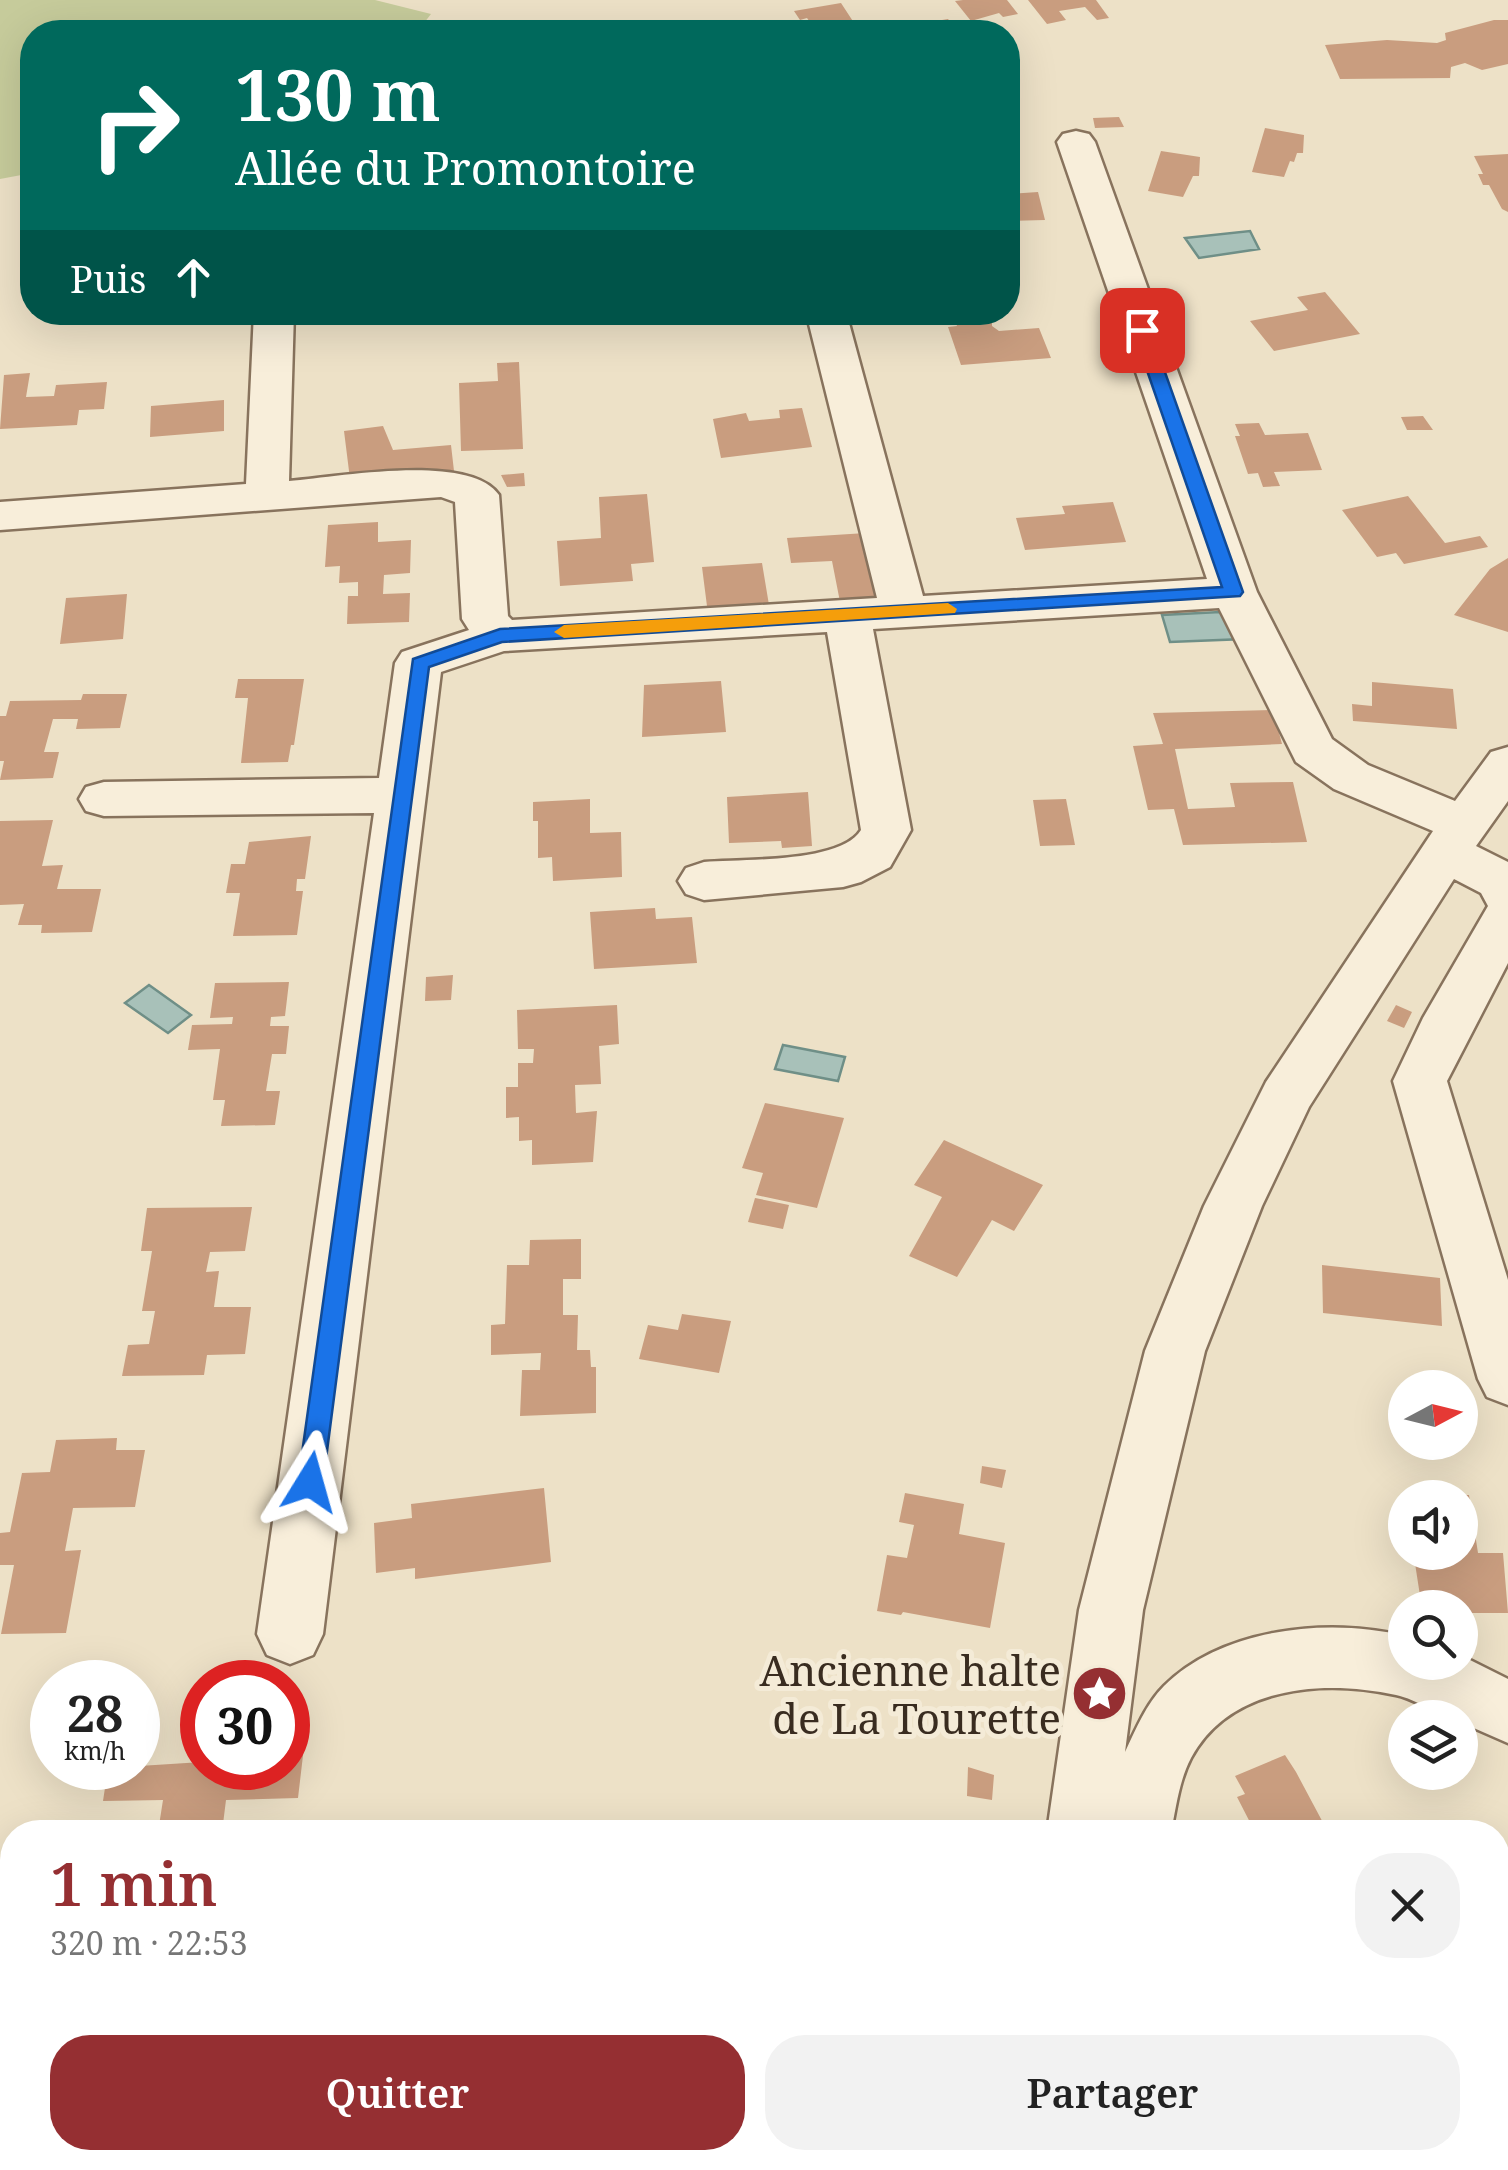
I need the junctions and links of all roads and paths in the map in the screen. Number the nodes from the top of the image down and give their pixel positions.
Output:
1 (1076, 142) dead end
2 (274, 325) edge
3 (829, 325) edge
4 (267, 496) junction
5 (0, 516) edge
6 (1234, 592) junction
7 (904, 612) junction
8 (847, 615) junction
9 (500, 636) junction
10 (1508, 764) edge
11 (402, 795) junction
12 (104, 799) dead end
13 (1455, 838) junction
14 (704, 881) dead end
15 (1508, 896) edge
16 (1508, 916) edge
17 (1508, 1379) edge
18 (290, 1634) dead end
19 (1508, 1712) edge
20 (1083, 1820) edge
21 (1140, 1820) edge

1 - 6 street
2 - 4 street
3 - 7 street
4 - 5 street
4 - 9 street
6 - 7 street
6 - 13 street
7 - 8 street
8 - 9 street
8 - 14 street
9 - 11 street
10 - 13 street
11 - 12 street
11 - 18 street
13 - 15 street
13 - 20 street
16 - 17 street
19 - 21 street

